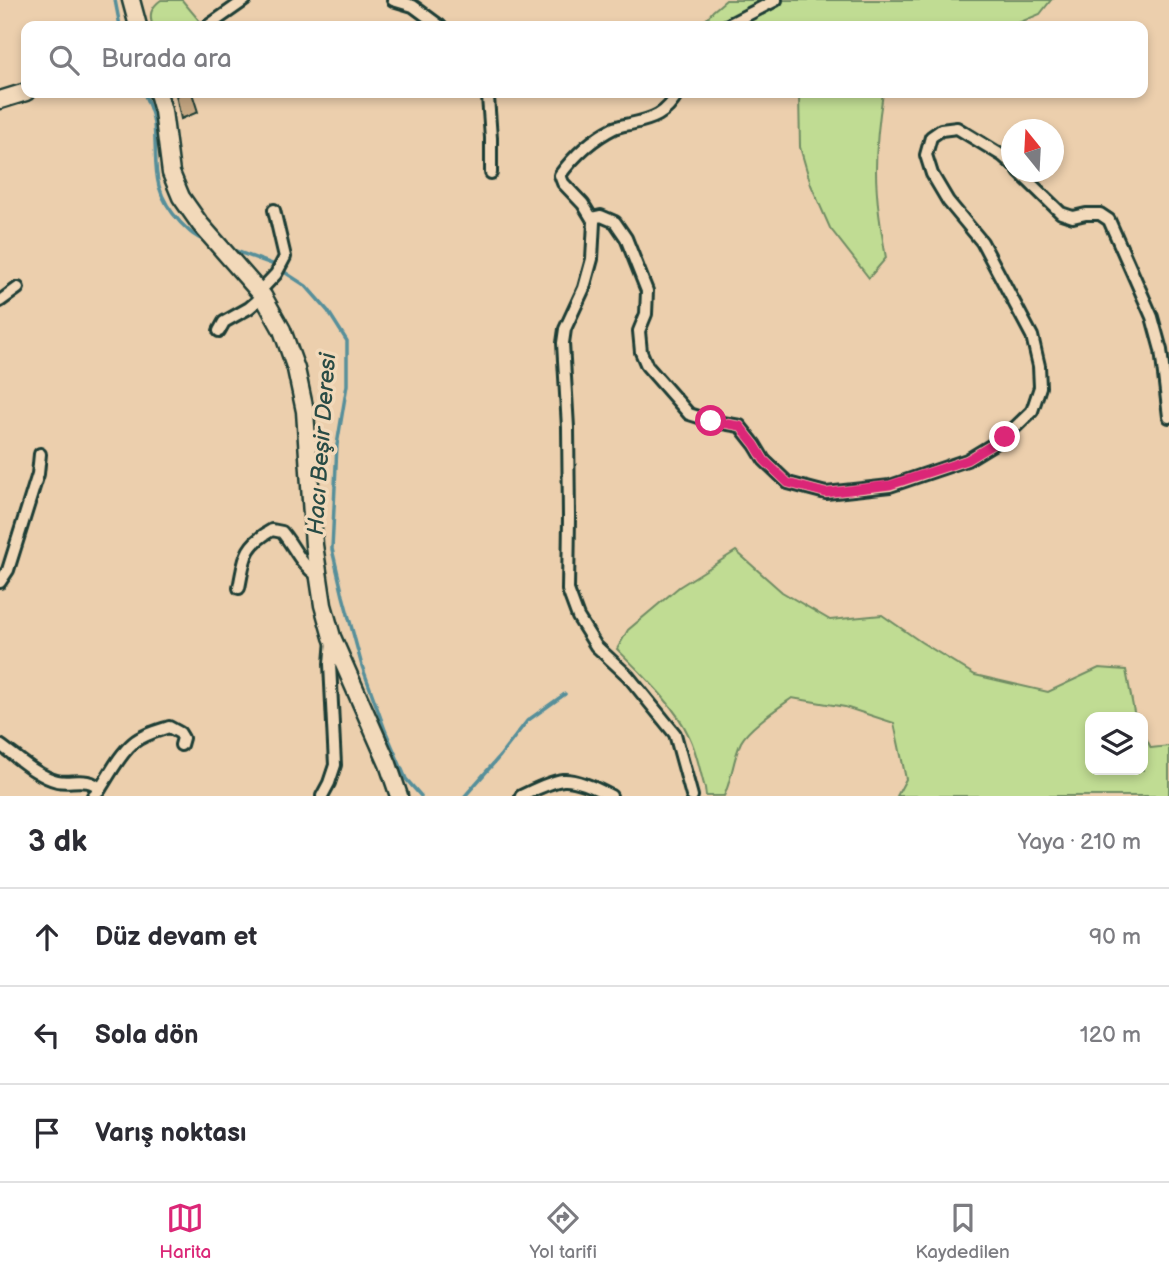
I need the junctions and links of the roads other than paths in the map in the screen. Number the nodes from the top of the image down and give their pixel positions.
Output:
1 (131, 0) edge
2 (245, 0) edge
3 (393, 0) edge
4 (776, 0) edge
5 (137, 21) edge
6 (215, 21) edge
7 (433, 21) edge
8 (736, 21) edge
9 (21, 94) edge
10 (159, 98) edge
11 (488, 98) edge
12 (674, 98) edge
13 (0, 100) edge
14 (1001, 155) edge
15 (491, 173) dead end
16 (1029, 182) edge
17 (274, 210) dead end
18 (592, 218) junction
19 (18, 288) dead end
20 (261, 294) junction
21 (0, 301) edge
22 (219, 331) dead end
23 (1169, 417) edge
24 (40, 454) dead end
25 (318, 576) junction
26 (0, 582) edge
27 (239, 588) dead end
28 (332, 637) junction
29 (0, 745) edge
30 (181, 745) dead end
31 (96, 792) edge
32 (322, 796) edge
33 (399, 796) edge
34 (521, 796) edge
35 (611, 796) edge
36 (692, 796) edge

1 - 5 main road
2 - 6 street
3 - 7 street
4 - 8 street
9 - 13 main road
10 - 20 main road
11 - 15 street
12 - 18 street
14 - 18 street
16 - 23 street
17 - 20 street
18 - 36 street
19 - 21 street
20 - 22 street
20 - 25 main road
24 - 26 street
25 - 27 street
25 - 28 main road
28 - 32 street
28 - 33 main road
29 - 31 street
30 - 31 street
34 - 35 street

